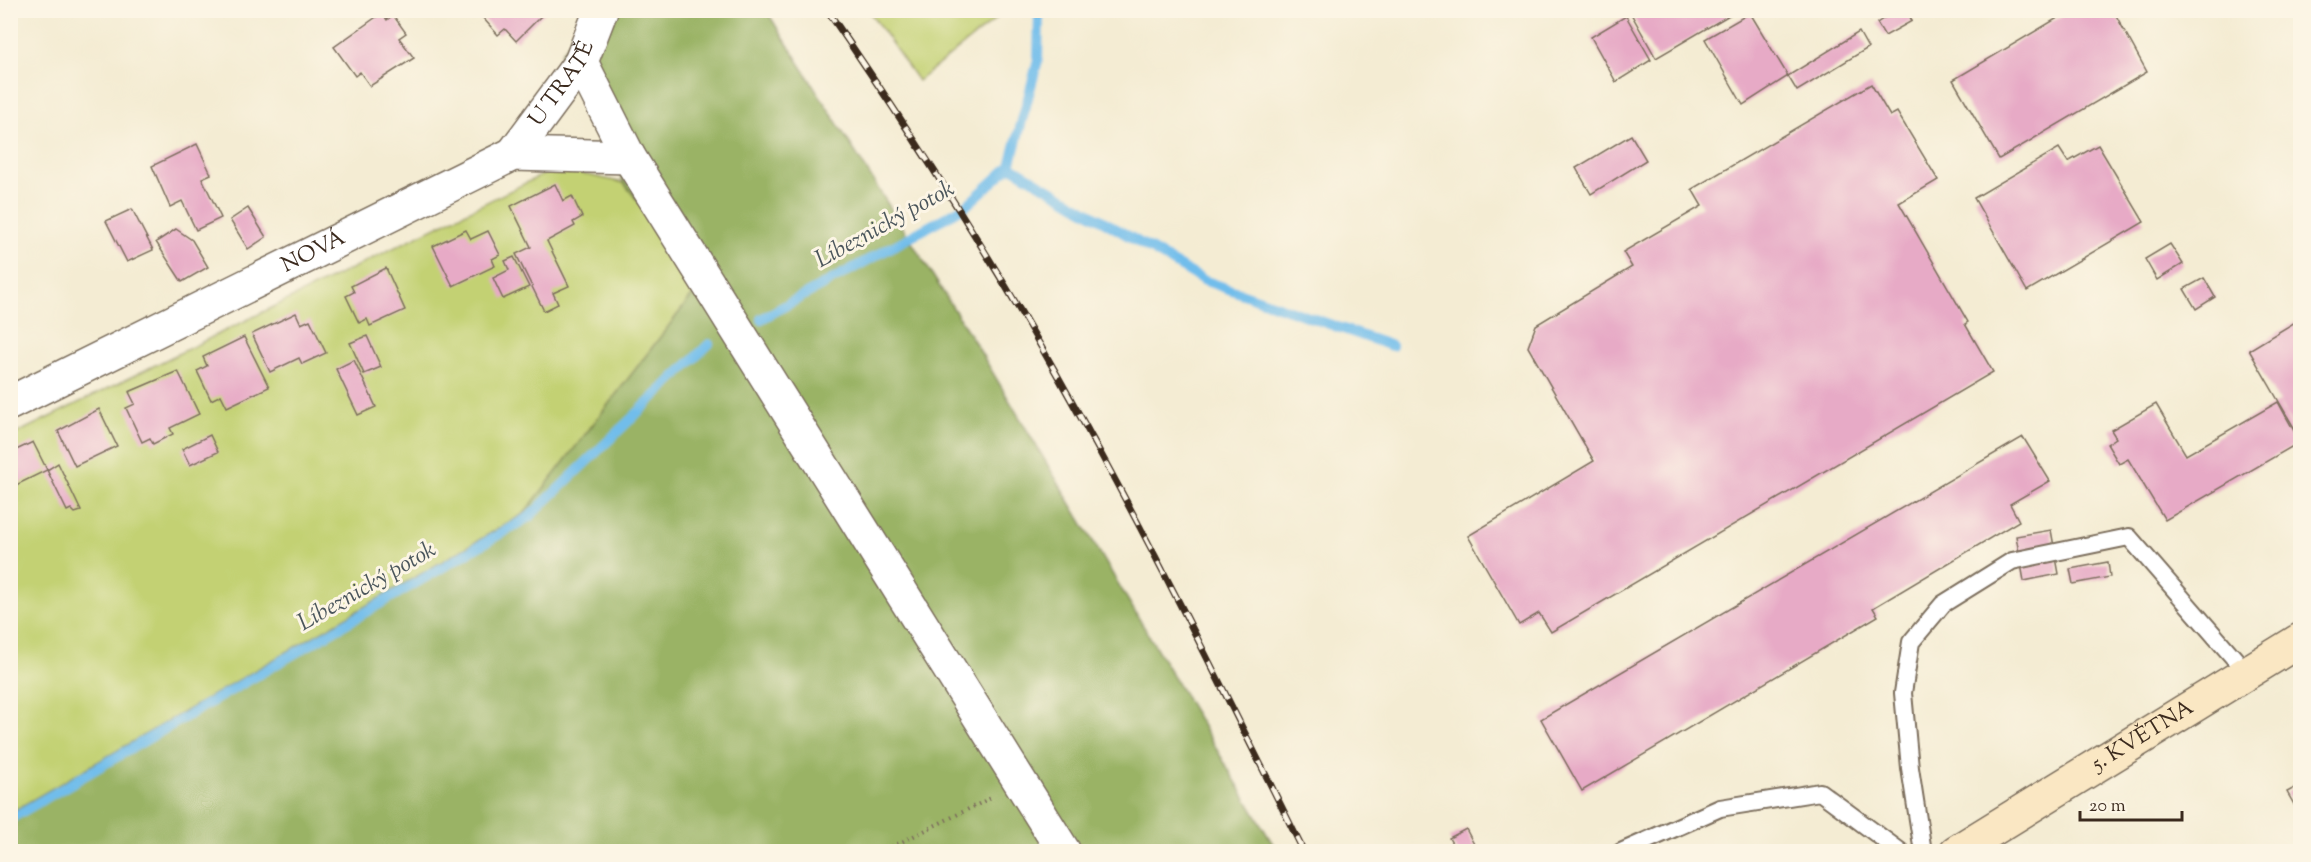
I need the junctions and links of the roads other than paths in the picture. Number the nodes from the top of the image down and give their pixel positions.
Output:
1 (601, 10) edge
2 (581, 62) junction
3 (513, 154) junction
4 (629, 157) junction
5 (10, 403) edge
6 (2301, 640) edge
7 (2247, 673) junction
8 (1064, 852) edge
9 (1621, 852) edge
10 (1901, 852) edge
11 (1923, 852) edge
12 (1956, 852) edge

1 - 2 street, U TRATĚ
2 - 3 street, U TRATĚ
2 - 4 street
3 - 4 street, NOVÁ
3 - 5 street, NOVÁ
4 - 8 street
6 - 7 main road, 5. KVĚTNA
7 - 11 lane
7 - 12 main road, 5. KVĚTNA
9 - 10 lane

